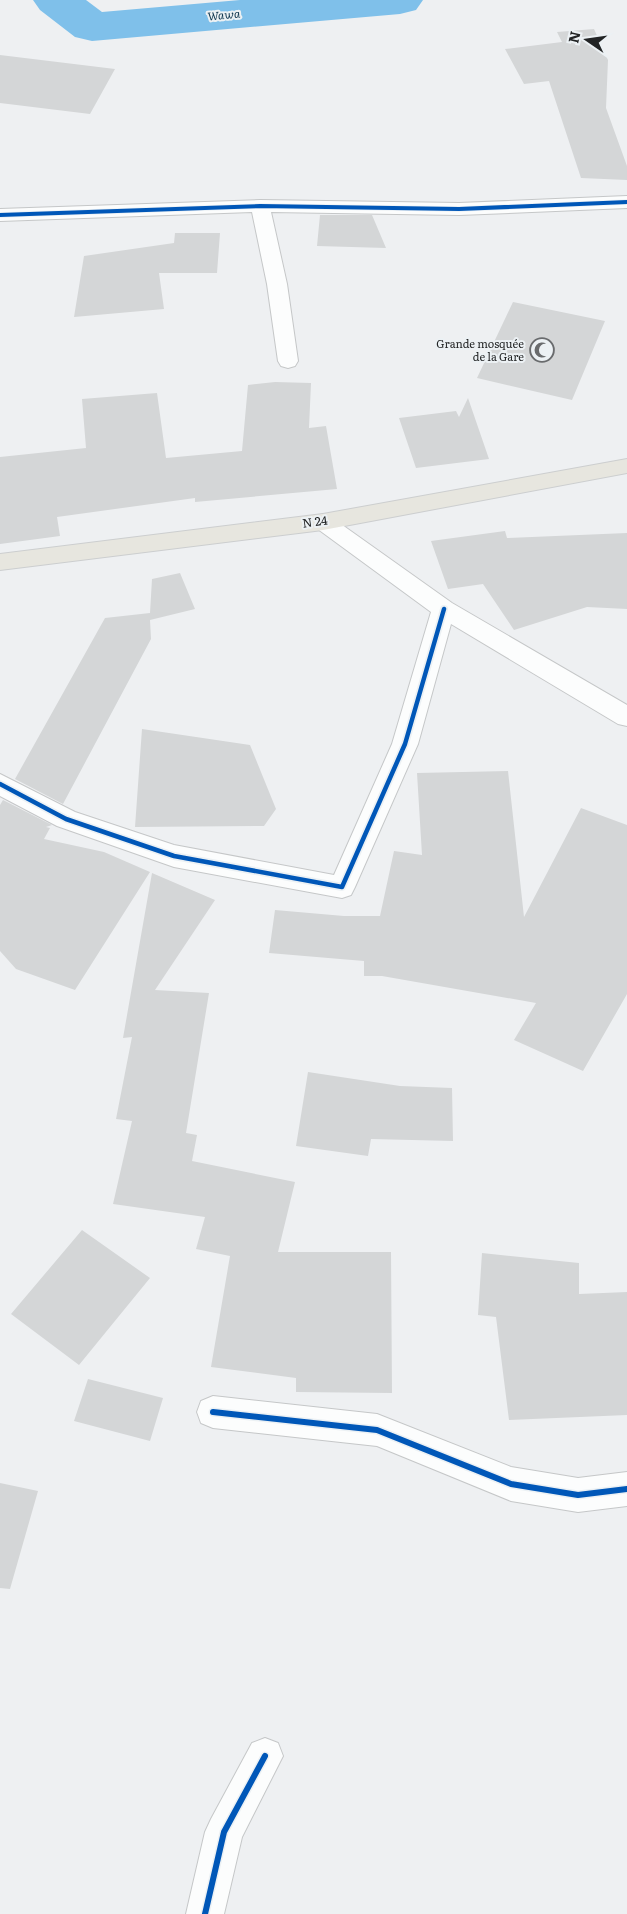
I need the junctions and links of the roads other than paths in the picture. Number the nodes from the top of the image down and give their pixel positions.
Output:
1 (627, 202) edge
2 (260, 206) junction
3 (0, 215) edge
4 (288, 361) dead end
5 (627, 466) edge
6 (323, 522) junction
7 (0, 562) edge
8 (444, 609) junction
9 (627, 718) edge
10 (0, 784) edge
11 (213, 1412) dead end
12 (627, 1489) edge
13 (265, 1756) dead end
14 (205, 1914) edge

1 - 2 street
2 - 3 street
2 - 4 street
5 - 6 main road, N 24
6 - 7 main road, N 24
6 - 8 street
8 - 9 street
8 - 10 street
11 - 12 street
13 - 14 street

